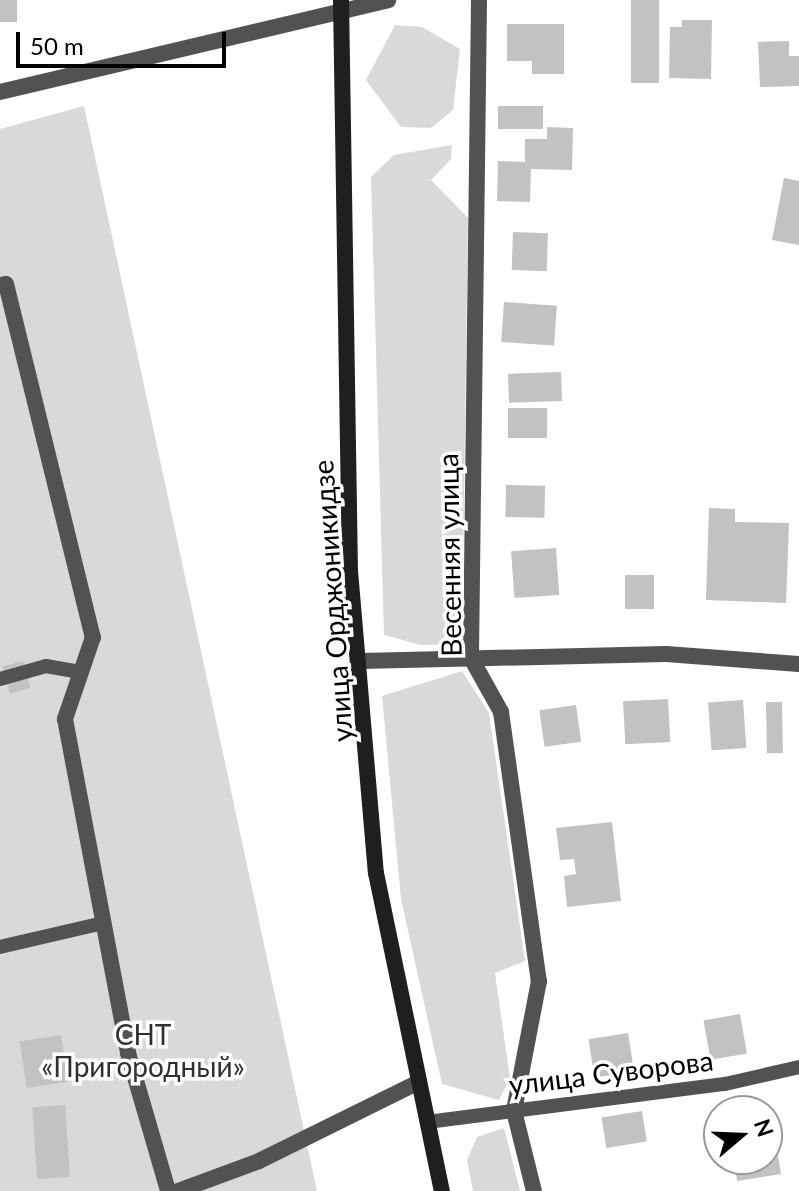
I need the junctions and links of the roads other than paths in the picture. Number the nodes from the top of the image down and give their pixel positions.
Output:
1 (388, 0) edge
2 (479, 0) edge
3 (341, 4) edge
4 (0, 92) edge
5 (0, 285) edge
6 (471, 658) junction
7 (360, 661) junction
8 (799, 664) edge
9 (81, 672) junction
10 (0, 679) edge
11 (103, 923) junction
12 (0, 947) edge
13 (799, 1067) edge
14 (419, 1082) junction
15 (514, 1111) junction
16 (427, 1122) junction
17 (168, 1191) edge
18 (178, 1191) edge
19 (442, 1191) edge
20 (534, 1191) edge

1 - 3 street
2 - 6 street, Весенняя улица
3 - 4 street
3 - 7 main road, улица Орджоникидзе
5 - 9 street
6 - 7 street
6 - 8 street
6 - 15 street, Весенняя улица
7 - 14 main road, улица Орджоникидзе
9 - 10 lane
9 - 11 street
11 - 12 lane
11 - 17 street
13 - 15 lane, улица Суворова
14 - 16 main road, улица Орджоникидзе
14 - 18 street
15 - 16 lane, улица Суворова
15 - 20 street, Весенняя улица
16 - 19 main road, улица Орджоникидзе

